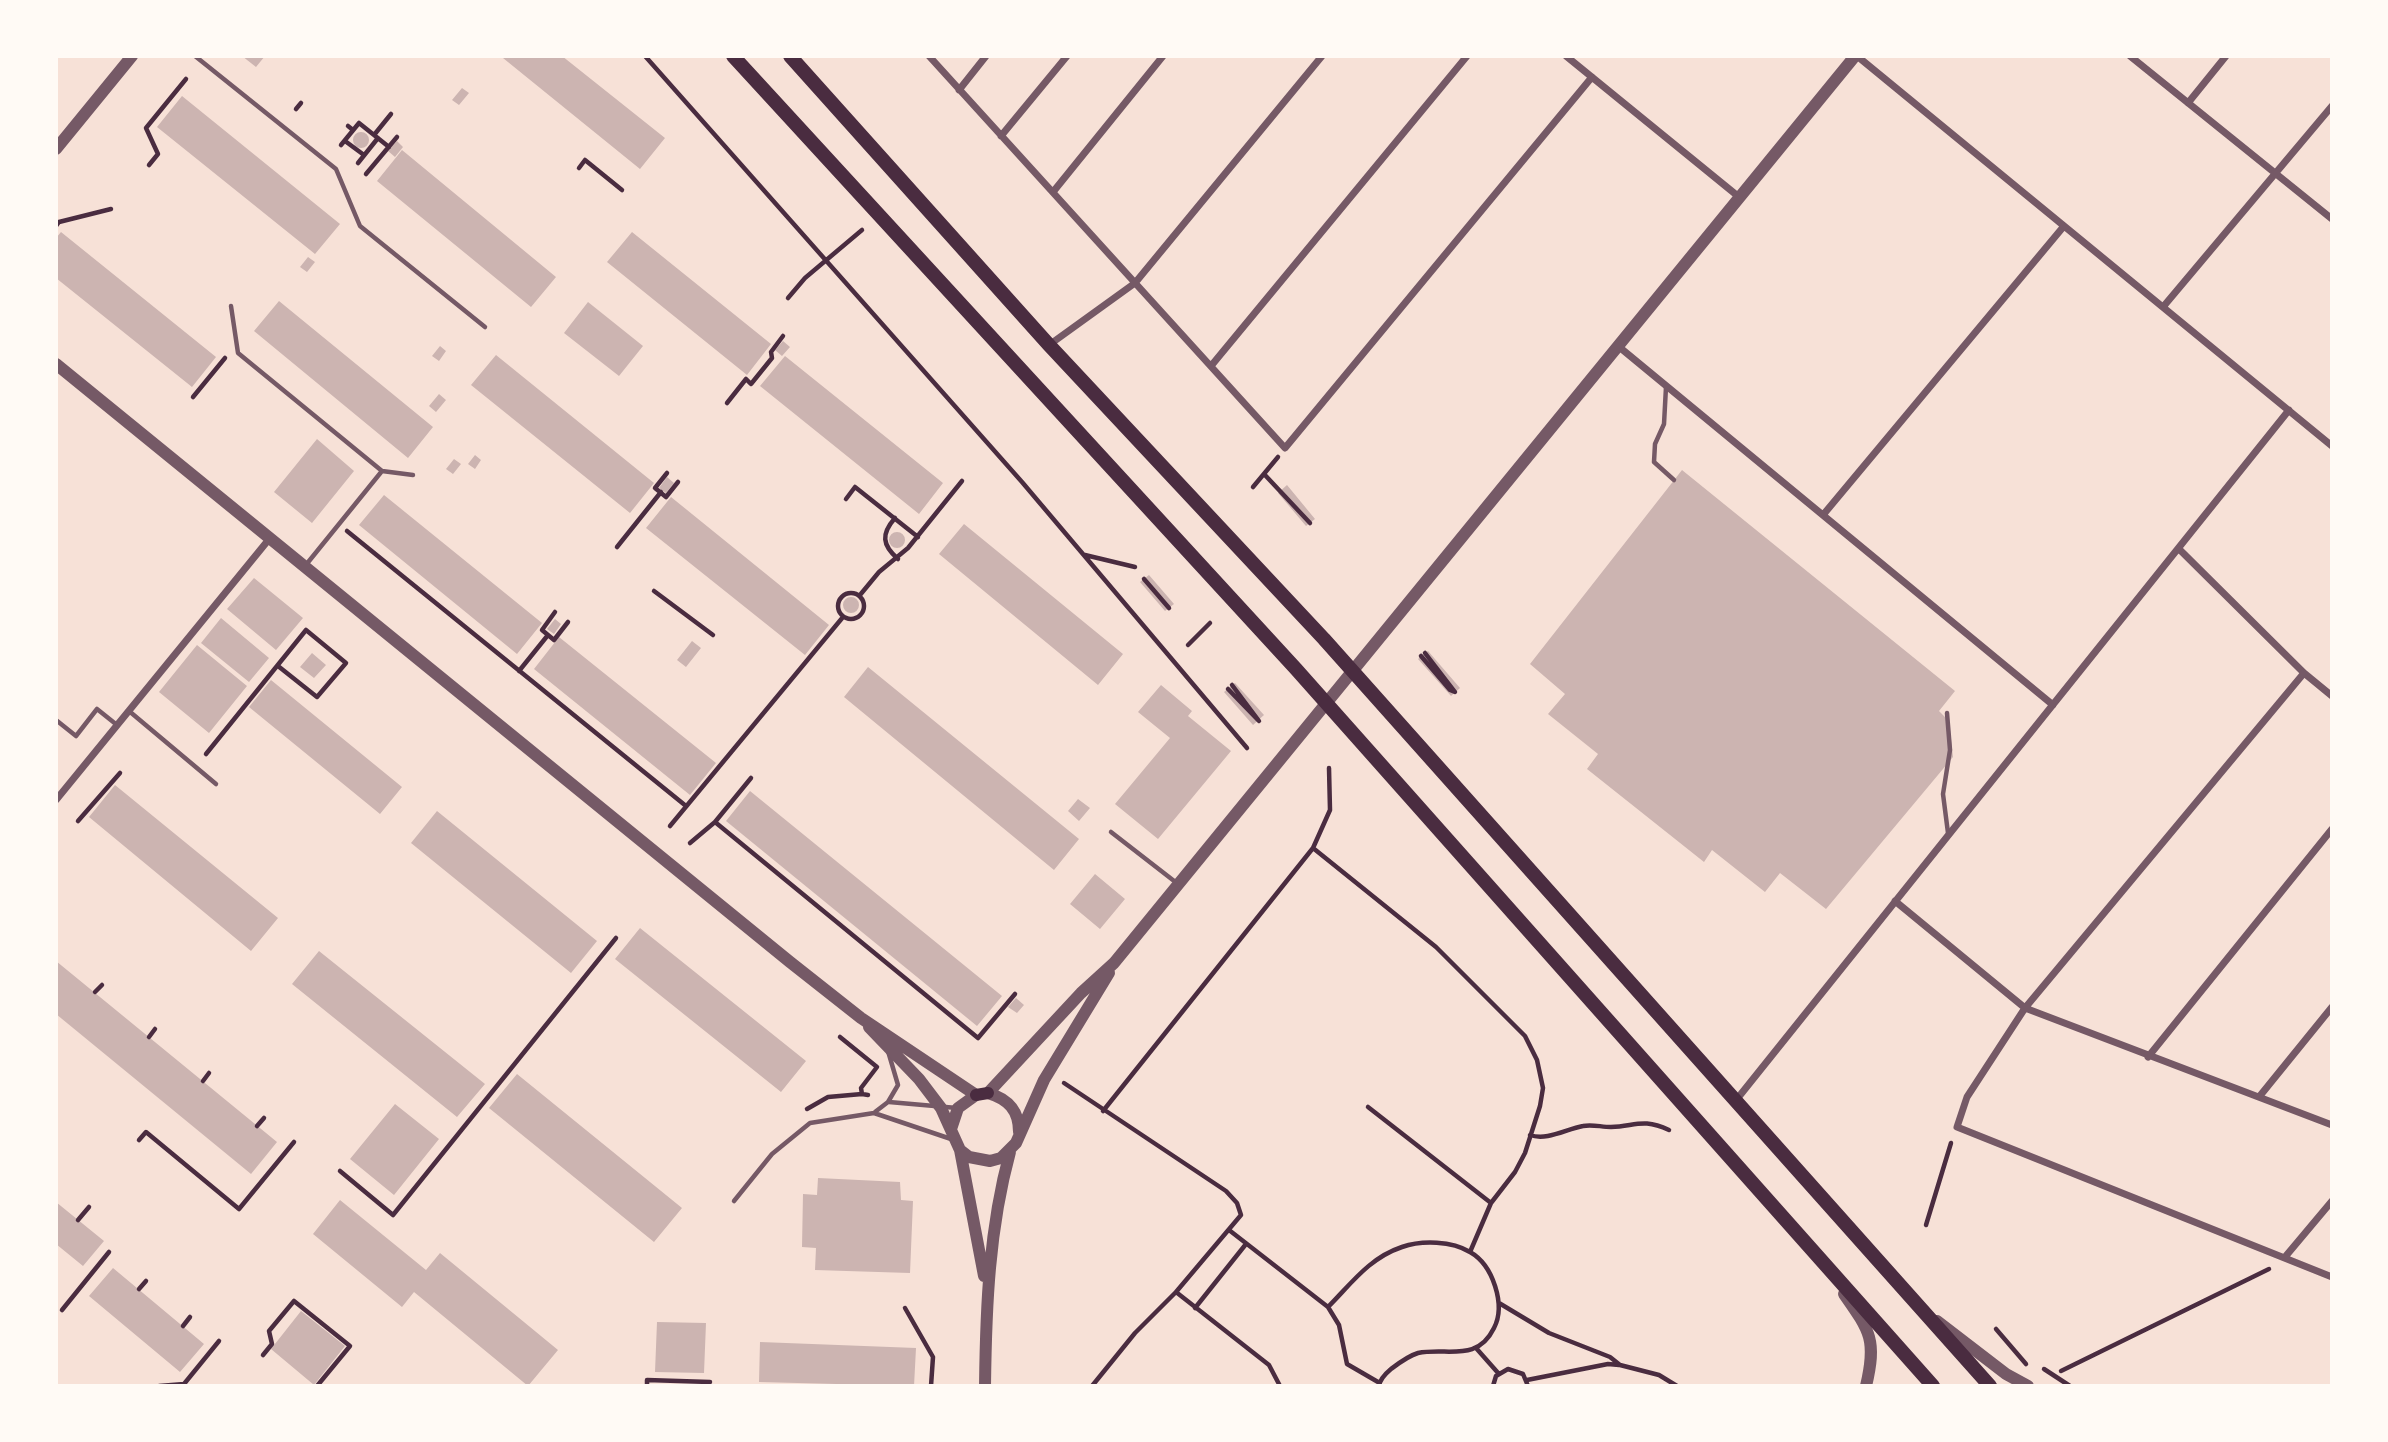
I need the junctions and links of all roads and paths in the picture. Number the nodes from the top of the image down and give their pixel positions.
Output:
1 (132, 56) edge
2 (195, 56) edge
3 (645, 56) edge
4 (733, 56) edge
5 (790, 56) edge
6 (929, 56) edge
7 (986, 56) edge
8 (1067, 56) edge
9 (1163, 56) edge
10 (1322, 56) edge
11 (1467, 56) edge
12 (1566, 56) edge
13 (1856, 56) edge
14 (2130, 56) edge
15 (2227, 56) edge
16 (1592, 77) junction
17 (186, 79) dead end
18 (959, 90) junction
19 (301, 103) dead end
20 (2188, 103) junction
21 (2332, 106) edge
22 (296, 109) dead end
23 (391, 114) dead end
24 (348, 126) dead end
25 (353, 130) junction
26 (376, 136) junction
27 (1001, 136) junction
28 (397, 137) dead end
29 (389, 147) junction
30 (56, 149) edge
31 (363, 155) junction
32 (358, 163) dead end
33 (149, 165) dead end
34 (579, 168) dead end
35 (2275, 173) junction
36 (366, 174) dead end
37 (622, 190) dead end
38 (1052, 192) junction
39 (1740, 197) junction
40 (111, 209) dead end
41 (2332, 219) edge
42 (56, 226) edge
43 (2064, 226) junction
44 (862, 230) dead end
45 (826, 259) junction
46 (1135, 283) junction
47 (788, 298) dead end
48 (231, 306) dead end
49 (2163, 307) junction
50 (485, 327) dead end
51 (783, 336) dead end
52 (1049, 345) junction
53 (1618, 346) junction
54 (225, 358) dead end
55 (56, 364) edge
56 (1211, 366) junction
57 (1666, 386) junction
58 (193, 397) dead end
59 (727, 403) dead end
60 (2289, 410) junction
61 (2332, 446) edge
62 (1285, 448) junction
63 (382, 471) junction
64 (667, 473) dead end
65 (1264, 474) junction
66 (413, 475) dead end
67 (1674, 480) dead end
68 (962, 481) dead end
69 (678, 482) dead end
70 (1253, 487) dead end
71 (661, 492) junction
72 (846, 499) dead end
73 (1823, 515) junction
74 (895, 519) junction
75 (1310, 523) dead end
76 (347, 531) dead end
77 (918, 537) junction
78 (270, 538) junction
79 (617, 547) dead end
80 (2179, 549) junction
81 (1084, 555) junction
82 (898, 559) junction
83 (304, 566) junction
84 (1135, 567) dead end
85 (1144, 579) dead end
86 (654, 591) dead end
87 (860, 595) junction
88 (1168, 608) dead end
89 (555, 612) dead end
90 (843, 617) junction
91 (568, 622) dead end
92 (1210, 623) dead end
93 (548, 635) junction
94 (713, 635) dead end
95 (1188, 645) dead end
96 (1423, 655) joint
97 (278, 666) junction
98 (519, 671) junction
99 (1353, 671) junction
100 (2304, 673) junction
101 (1230, 687) joint
102 (2332, 696) edge
103 (1326, 703) junction
104 (2053, 705) junction
105 (129, 711) junction
106 (1947, 713) dead end
107 (56, 720) edge
108 (117, 726) junction
109 (1247, 748) dead end
110 (206, 754) dead end
111 (1329, 768) dead end
112 (120, 773) dead end
113 (751, 778) dead end
114 (216, 784) dead end
115 (56, 800) edge
116 (686, 806) junction
117 (78, 821) dead end
118 (715, 822) junction
119 (670, 826) dead end
120 (2332, 829) edge
121 (1111, 832) dead end
122 (1948, 834) junction
123 (690, 843) dead end
124 (1313, 848) junction
125 (1179, 885) junction
126 (1895, 901) junction
127 (616, 938) dead end
128 (1114, 963) junction
129 (102, 985) dead end
130 (95, 992) dead end
131 (1015, 994) dead end
132 (2332, 1007) edge
133 (2025, 1008) junction
134 (862, 1018) junction
135 (155, 1029) dead end
136 (149, 1037) dead end
137 (840, 1037) dead end
138 (886, 1048) junction
139 (2148, 1057) junction
140 (209, 1073) dead end
141 (203, 1081) dead end
142 (1064, 1083) dead end
143 (982, 1094) junction
144 (2259, 1097) junction
145 (1737, 1099) junction
146 (888, 1102) junction
147 (1368, 1107) dead end
148 (941, 1108) junction
149 (958, 1108) junction
150 (1103, 1111) junction
151 (874, 1113) junction
152 (801, 1115) dead end
153 (264, 1118) dead end
154 (2332, 1125) edge
155 (257, 1126) dead end
156 (1669, 1130) dead end
157 (1019, 1132) junction
158 (1530, 1135) junction
159 (139, 1140) dead end
160 (955, 1140) junction
161 (294, 1142) dead end
162 (1951, 1143) dead end
163 (1010, 1152) junction
164 (340, 1171) dead end
165 (734, 1200) dead end
166 (2332, 1201) edge
167 (1490, 1203) junction
168 (89, 1207) dead end
169 (78, 1220) dead end
170 (1926, 1225) dead end
171 (1229, 1230) junction
172 (1246, 1244) junction
173 (1814, 1251) junction
174 (109, 1252) dead end
175 (1470, 1252) junction
176 (2285, 1257) junction
177 (2269, 1269) dead end
178 (2332, 1277) edge
179 (146, 1281) dead end
180 (139, 1289) dead end
181 (987, 1290) junction
182 (1176, 1293) junction
183 (1499, 1303) junction
184 (1328, 1307) junction
185 (905, 1308) dead end
186 (1195, 1308) junction
187 (1920, 1308) junction
188 (62, 1310) dead end
189 (190, 1317) dead end
190 (327, 1319) dead end
191 (322, 1325) junction
192 (183, 1326) dead end
193 (1996, 1329) dead end
194 (219, 1341) dead end
195 (1476, 1348) junction
196 (263, 1355) dead end
197 (1620, 1365) junction
198 (2029, 1369) dead end
199 (2044, 1369) dead end
200 (2061, 1371) dead end
201 (1499, 1374) junction
202 (710, 1382) dead end
203 (1527, 1383) edge
204 (1379, 1384) edge
205 (159, 1386) edge
206 (317, 1386) edge
207 (647, 1386) edge
208 (932, 1386) edge
209 (985, 1386) edge
210 (1092, 1386) edge
211 (1280, 1386) edge
212 (1493, 1386) edge
213 (1676, 1386) edge
214 (1866, 1386) edge
215 (1934, 1386) edge
216 (1990, 1386) edge
217 (2028, 1386) edge
218 (2070, 1386) edge

1 - 30 street
2 - 50 lane
3 - 45 path
4 - 103 main road
5 - 52 main road
6 - 18 street
7 - 18 street
8 - 27 street
9 - 38 street
10 - 46 street
11 - 56 street
12 - 16 street
13 - 39 street
13 - 43 street
14 - 20 street
15 - 20 street
16 - 39 street
16 - 62 street
17 - 33 path
18 - 27 street
19 - 22 path
20 - 35 street
21 - 35 street
23 - 26 path
24 - 25 path
25 - 26 path
25 - 31 path
26 - 29 path
26 - 31 path
27 - 38 street
28 - 29 path
29 - 36 path
31 - 32 path
34 - 37 path
35 - 41 street
35 - 49 street
38 - 46 street
39 - 53 street
40 - 42 path
43 - 49 street
43 - 73 street
44 - 45 path
45 - 47 path
45 - 81 path
46 - 52 street
46 - 56 street
48 - 63 lane
49 - 60 street
51 - 59 path
52 - 99 main road
53 - 57 street
53 - 99 street
54 - 58 path
55 - 78 street
56 - 62 street
57 - 67 lane
57 - 73 street
60 - 61 street
60 - 80 street
62 - 65 path
63 - 66 lane
63 - 83 lane
64 - 71 path
65 - 70 path
65 - 75 path
68 - 77 path
69 - 71 path
71 - 79 path
72 - 74 path
73 - 104 street
74 - 77 path
74 - 82 path
76 - 98 path
77 - 82 path
78 - 83 street
78 - 105 street
80 - 100 street
80 - 104 street
81 - 84 path
81 - 109 path
82 - 87 path
83 - 134 street
85 - 88 path
86 - 94 path
87 - 90 path
87 - 90 path
89 - 93 path
90 - 116 path
91 - 93 path
92 - 95 path
93 - 98 path
96 - 96 path
97 - 97 path
97 - 110 path
98 - 116 path
99 - 103 street
99 - 145 main road
100 - 102 street
100 - 133 street
101 - 101 path
103 - 125 street
103 - 173 main road
104 - 122 street
105 - 108 street
105 - 114 lane
106 - 122 lane
107 - 108 lane
108 - 115 street
111 - 124 path
112 - 117 path
113 - 118 path
116 - 119 path
118 - 123 path
118 - 131 path
120 - 139 street
121 - 125 lane
122 - 126 street
124 - 150 path
124 - 158 path
125 - 128 street
126 - 133 street
126 - 145 street
127 - 164 path
128 - 143 street
128 - 157 street
129 - 130 path
132 - 144 street
133 - 139 street
133 - 176 street
134 - 138 street
134 - 143 street
135 - 136 path
137 - 152 path
138 - 146 lane
138 - 148 street
139 - 144 street
140 - 141 path
142 - 150 path
143 - 149 street
143 - 157 street
144 - 154 street
145 - 187 main road
146 - 148 lane
146 - 151 lane
147 - 167 path
148 - 149 lane
148 - 160 street
149 - 160 street
150 - 171 path
151 - 160 lane
151 - 165 lane
153 - 155 path
156 - 158 path
157 - 163 street
158 - 167 path
159 - 161 path
160 - 163 street
160 - 181 street
162 - 170 path
163 - 181 street
166 - 176 street
167 - 175 path
168 - 169 path
171 - 172 path
171 - 182 path
172 - 184 path
172 - 186 path
173 - 214 street
173 - 215 main road
174 - 188 path
175 - 183 path
175 - 184 path
176 - 178 street
177 - 200 path
179 - 180 path
181 - 209 street
182 - 186 path
182 - 210 path
183 - 195 path
183 - 197 path
184 - 204 path
185 - 208 path
186 - 211 path
187 - 216 main road
187 - 217 street
189 - 192 path
190 - 191 path
191 - 196 path
191 - 206 path
193 - 198 path
194 - 205 path
195 - 201 path
195 - 204 path
197 - 203 path
197 - 213 path
199 - 218 path
201 - 203 path
201 - 212 path
202 - 207 path

